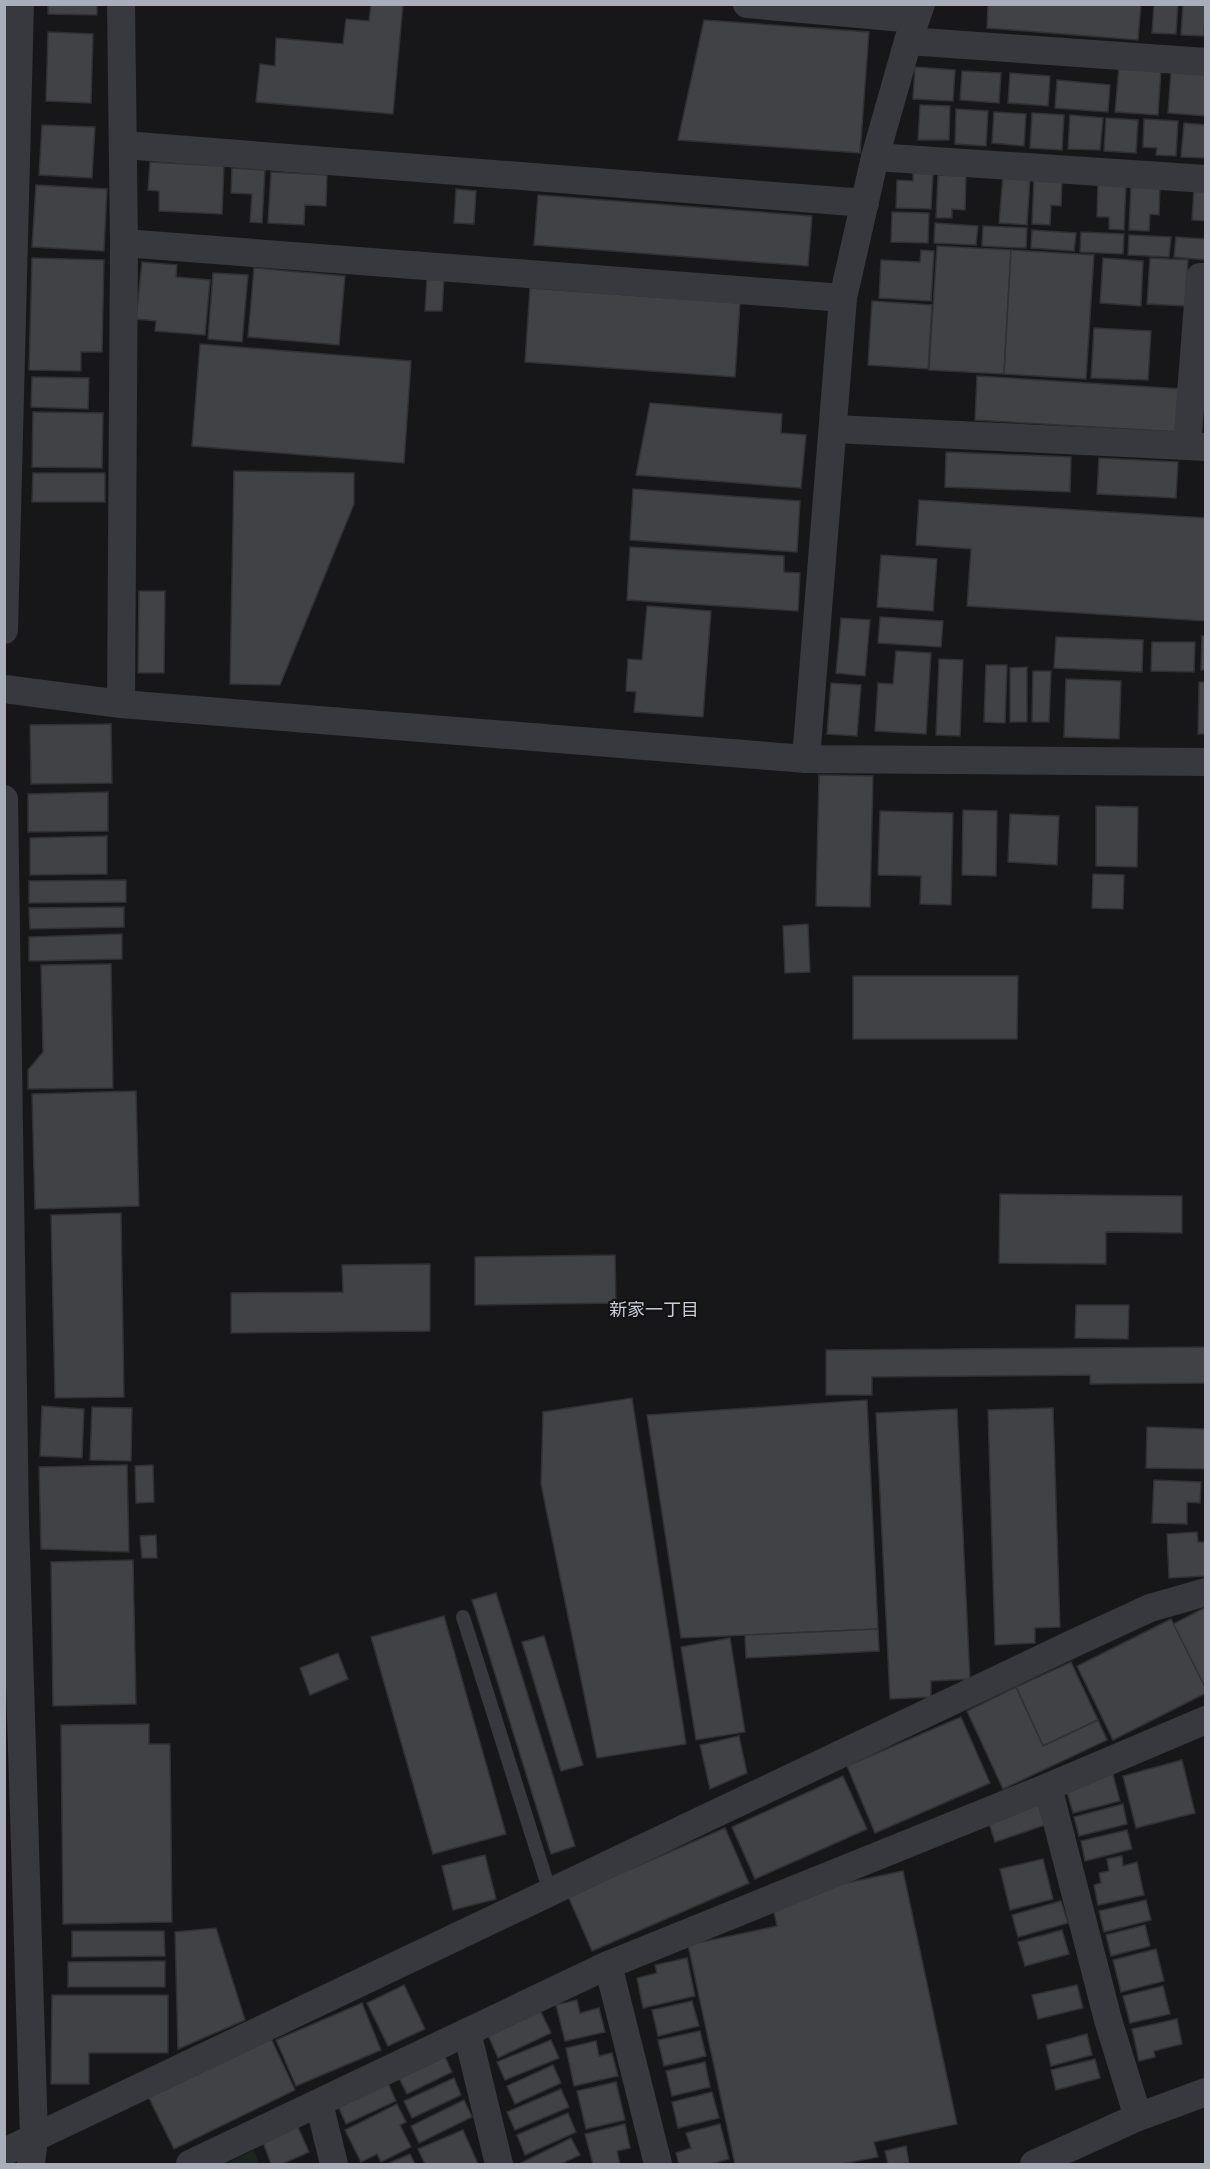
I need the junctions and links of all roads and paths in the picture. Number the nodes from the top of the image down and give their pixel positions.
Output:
1 (20, 4) edge
2 (121, 4) edge
3 (747, 4) edge
4 (915, 22) edge
5 (1206, 62) edge
6 (124, 145) junction
7 (876, 157) junction
8 (1206, 179) edge
9 (866, 203) junction
10 (124, 243) junction
11 (1206, 277) edge
12 (843, 298) junction
13 (834, 429) junction
14 (1197, 446) edge
15 (5, 597) edge
16 (4, 630) edge
17 (4, 689) edge
18 (121, 704) junction
19 (806, 759) junction
20 (1206, 762) edge
21 (4, 799) edge
22 (7, 1126) edge
23 (10, 1522) edge
24 (1206, 1592) edge
25 (463, 1617) dead end
26 (1206, 1720) edge
27 (1048, 1787) junction
28 (550, 1892) junction
29 (608, 1965) junction
30 (467, 2032) junction
31 (1206, 2092) edge
32 (319, 2103) junction
33 (1138, 2117) junction
34 (32, 2151) edge
35 (4, 2152) edge
36 (190, 2164) edge
37 (334, 2164) edge
38 (499, 2164) edge
39 (658, 2164) edge
40 (1034, 2164) edge

1 - 15 street
2 - 6 street
3 - 4 street
4 - 5 street
4 - 7 street
6 - 9 street
6 - 10 street
7 - 8 street
7 - 9 street
9 - 12 street
10 - 12 street
10 - 18 street
11 - 14 street
12 - 13 street
13 - 14 street
13 - 19 street
15 - 16 street
17 - 18 street
18 - 19 street
19 - 20 street
21 - 22 street
22 - 23 street
23 - 34 street
24 - 28 street
25 - 28 lane
26 - 27 street
27 - 29 street
27 - 33 street
28 - 34 street
29 - 30 street
29 - 39 street
30 - 32 street
30 - 38 street
31 - 33 street
32 - 36 street
32 - 37 street
33 - 40 street
34 - 35 street

